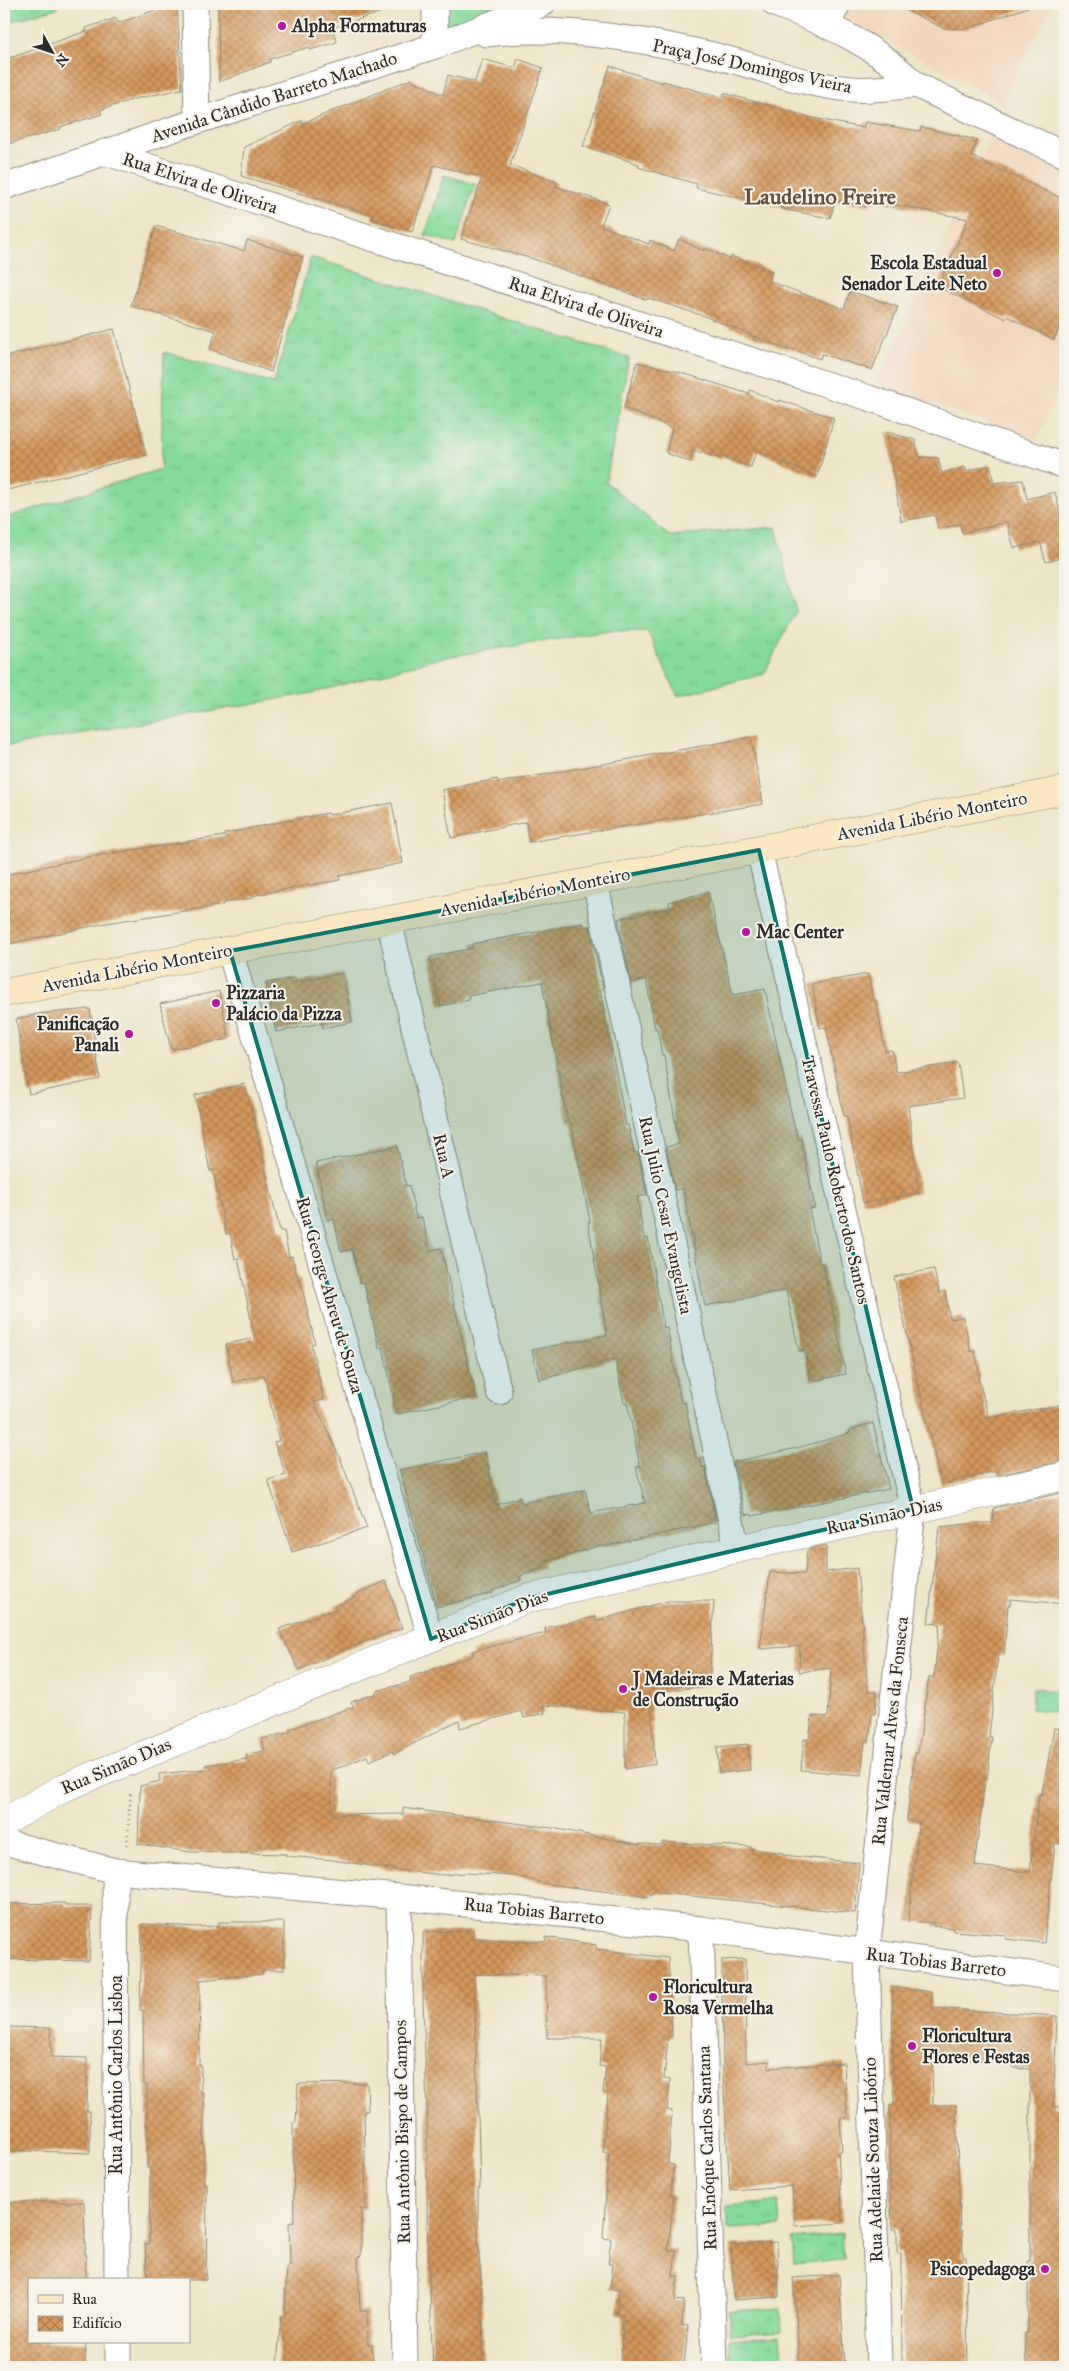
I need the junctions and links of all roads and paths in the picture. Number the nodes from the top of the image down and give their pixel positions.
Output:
1 (195, 4) edge
2 (435, 4) edge
3 (542, 4) edge
4 (775, 4) edge
5 (833, 14) edge
6 (459, 36) junction
7 (435, 46) junction
8 (880, 54) junction
9 (916, 85) junction
10 (866, 89) junction
11 (197, 121) junction
12 (104, 152) junction
13 (1065, 155) edge
14 (4, 187) edge
15 (1065, 466) edge
16 (1065, 790) edge
17 (759, 850) junction
18 (595, 881) junction
19 (389, 920) junction
20 (230, 950) junction
21 (4, 993) edge
22 (499, 1392) dead end
23 (1065, 1476) edge
24 (913, 1510) junction
25 (738, 1548) junction
26 (430, 1640) junction
27 (131, 1784) dead end
28 (4, 1822) edge
29 (4, 1842) edge
30 (128, 1845) dead end
31 (115, 1871) junction
32 (399, 1897) junction
33 (700, 1929) junction
34 (867, 1953) junction
35 (1065, 1979) edge
36 (118, 2278) edge
37 (118, 2344) edge
38 (118, 2367) edge
39 (405, 2367) edge
40 (714, 2367) edge
41 (878, 2367) edge

1 - 11 street
2 - 7 street
3 - 6 street
4 - 5 street
5 - 8 street
6 - 7 street, Avenida Cândido Barreto Machado
6 - 10 street, Praça José Domingos Vieira
7 - 11 street, Avenida Cândido Barreto Machado
8 - 9 street
8 - 10 street, Praça José Domingos Vieira
9 - 10 street, Praça José Domingos Vieira
9 - 13 street
11 - 12 street, Avenida Cândido Barreto Machado
12 - 14 street, Avenida Cândido Barreto Machado
12 - 15 street, Rua Elvira de Oliveira
16 - 17 main road, Avenida Libério Monteiro
17 - 18 main road, Avenida Libério Monteiro
17 - 24 street, Travessa Paulo Roberto dos Santos
18 - 19 main road, Avenida Libério Monteiro
18 - 25 street, Rua Julio Cesar Evangelista
19 - 20 main road, Avenida Libério Monteiro
19 - 22 street, Rua A
20 - 21 main road, Avenida Libério Monteiro
20 - 26 street, Rua George Abreu de Souza
23 - 24 street, Rua Simão Dias
24 - 25 street, Rua Simão Dias
24 - 34 street, Rua Valdemar Alves da Fonseca
25 - 26 street, Rua Simão Dias
26 - 28 street, Rua Simão Dias
27 - 30 path
29 - 31 street, Rua Tobias Barreto
31 - 32 street, Rua Tobias Barreto
31 - 36 street, Rua Antônio Carlos Lisboa
32 - 33 street, Rua Tobias Barreto
32 - 39 street, Rua Antônio Bispo de Campos
33 - 34 street, Rua Tobias Barreto
33 - 40 street, Rua Enóque Carlos Santana
34 - 35 street, Rua Tobias Barreto
34 - 41 street, Rua Adelaide Souza Libório
37 - 38 street

